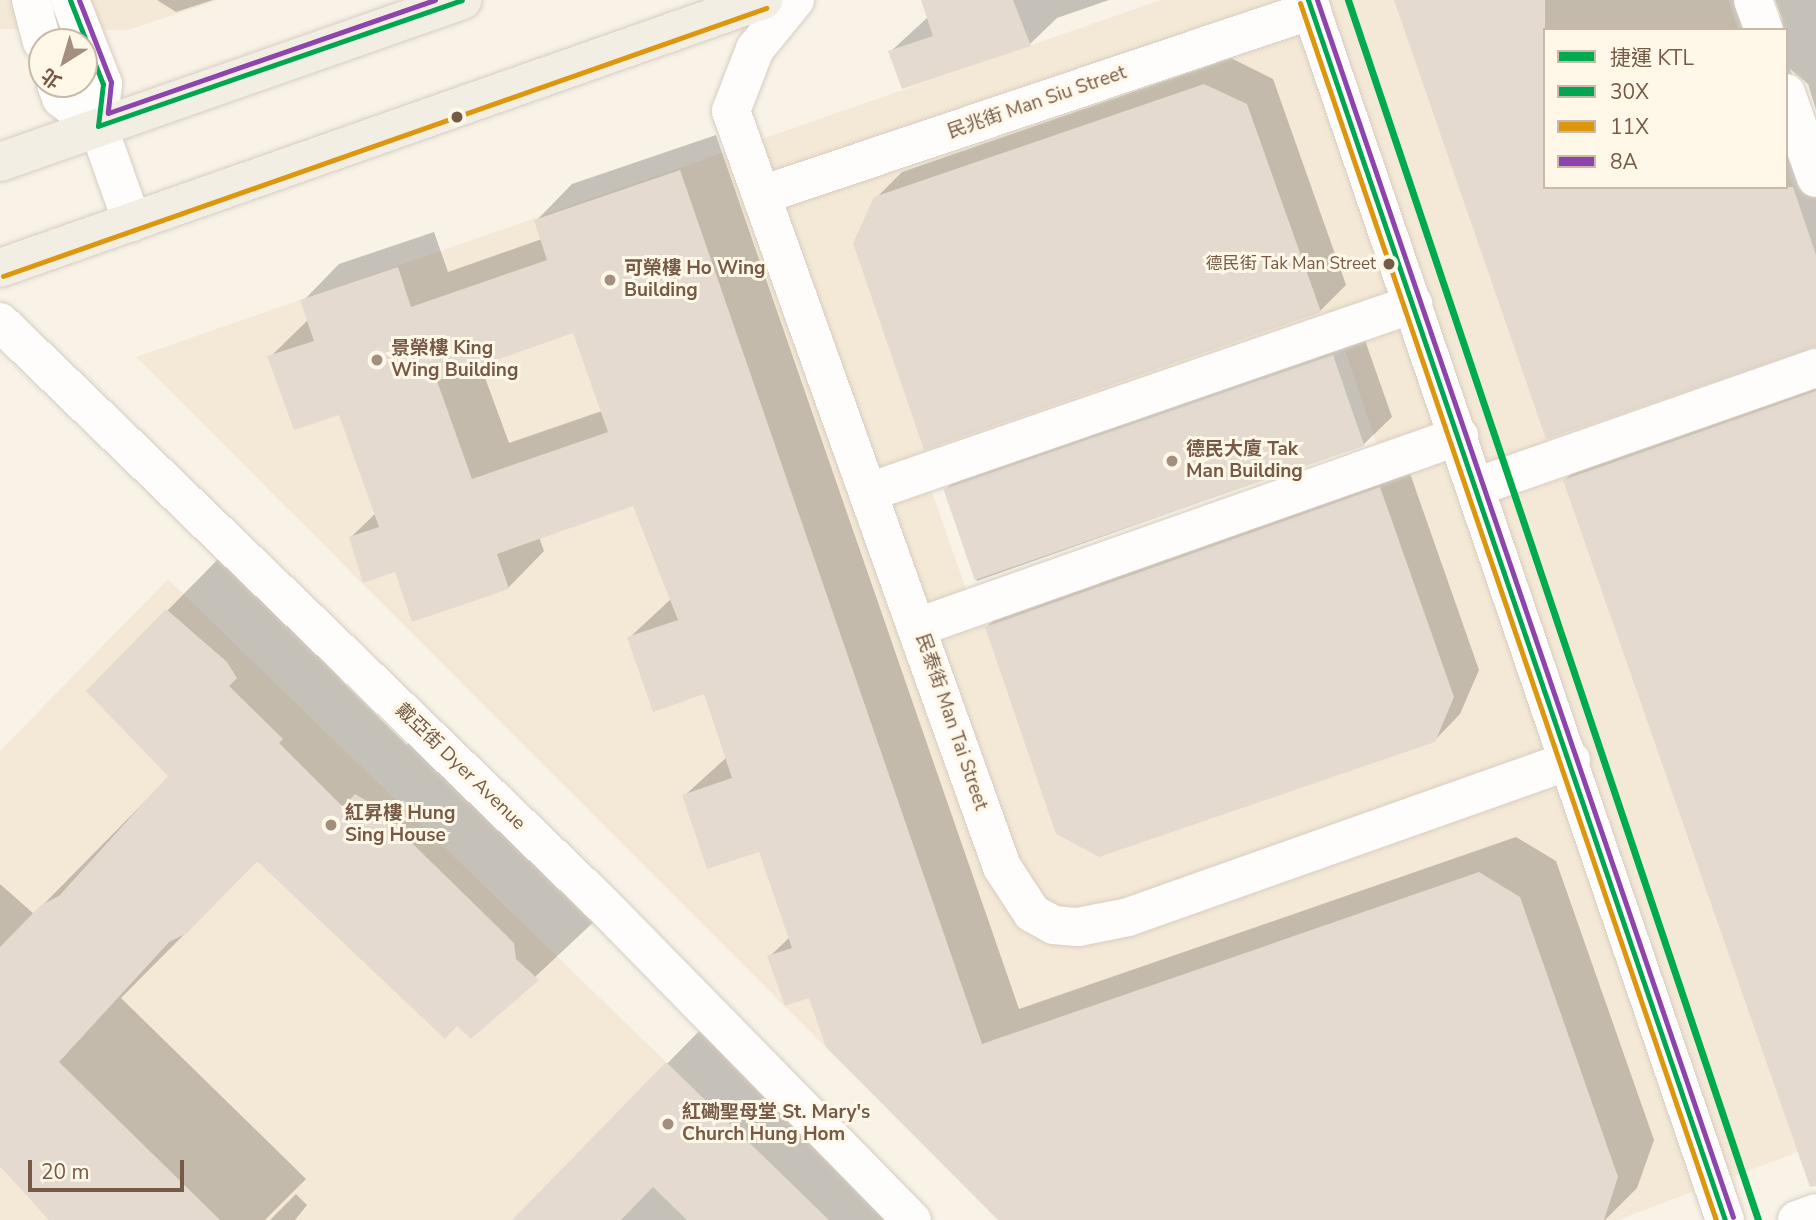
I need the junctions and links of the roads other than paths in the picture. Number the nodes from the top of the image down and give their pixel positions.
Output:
1 (31, 0) edge
2 (70, 0) edge
3 (462, 0) edge
4 (764, 0) edge
5 (795, 0) edge
6 (1753, 0) edge
7 (1310, 5) edge
8 (38, 28) edge
9 (1763, 28) edge
10 (61, 98) edge
11 (1788, 99) edge
12 (98, 126) junction
13 (0, 162) edge
14 (1816, 178) edge
15 (762, 195) junction
16 (132, 222) junction
17 (0, 268) edge
18 (1413, 304) junction
19 (2, 323) edge
20 (1816, 368) edge
21 (1459, 436) junction
22 (1476, 487) junction
23 (869, 492) junction
24 (918, 627) junction
25 (1571, 760) junction
26 (1816, 1213) edge
27 (912, 1220) edge
28 (1725, 1220) edge
29 (1797, 1220) edge

1 - 8 street
2 - 12 street
3 - 12 main road
4 - 16 main road
5 - 15 street, 民泰街 Man Tai Street
6 - 9 street
7 - 15 street, 民兆街 Man Siu Street
7 - 18 street
10 - 12 street
11 - 14 street
12 - 13 main road
12 - 16 street
15 - 23 street, 民泰街 Man Tai Street
16 - 17 main road
18 - 21 street
18 - 23 street
19 - 27 street, 戴亞街 Dyer Avenue
20 - 22 street
21 - 22 street
21 - 24 street
22 - 25 street
23 - 24 street, 民泰街 Man Tai Street
24 - 25 street, 民泰街 Man Tai Street
25 - 28 street
26 - 29 street

